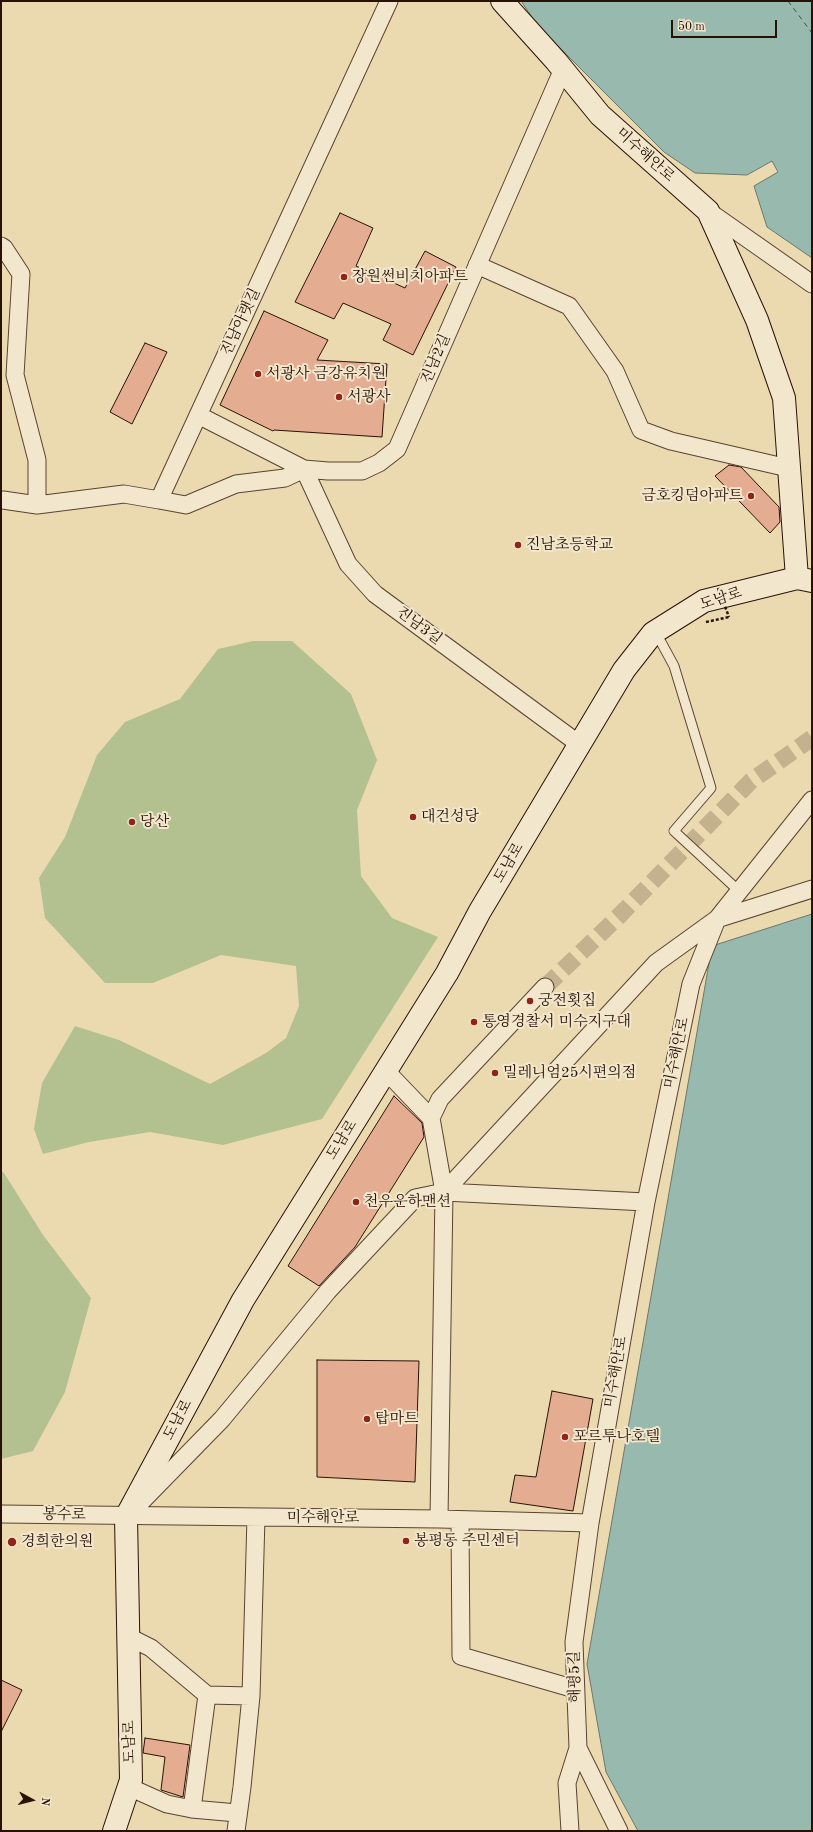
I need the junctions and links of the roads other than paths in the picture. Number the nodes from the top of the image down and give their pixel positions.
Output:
1 (389, 1) edge
2 (502, 1) edge
3 (563, 69) junction
4 (708, 212) junction
5 (1, 246) edge
6 (477, 265) junction
7 (812, 284) edge
8 (198, 415) junction
9 (788, 468) junction
10 (304, 469) junction
11 (3, 500) dead end
12 (159, 500) junction
13 (37, 505) junction
14 (804, 579) edge
15 (653, 633) junction
16 (580, 744) junction
17 (812, 800) edge
18 (812, 889) edge
19 (739, 891) junction
20 (717, 919) junction
21 (545, 987) tunnel mouth
22 (386, 1071) junction
23 (431, 1118) junction
24 (444, 1192) junction
25 (646, 1202) junction
26 (1, 1514) edge
27 (126, 1516) junction
28 (256, 1517) junction
29 (439, 1519) junction
30 (460, 1520) junction
31 (590, 1523) junction
32 (127, 1636) junction
33 (575, 1689) junction
34 (207, 1695) junction
35 (251, 1696) junction
36 (578, 1748) junction
37 (129, 1787) junction
38 (192, 1809) junction
39 (237, 1813) junction
40 (114, 1831) edge
41 (236, 1831) edge
42 (570, 1831) edge
43 (619, 1831) edge

1 - 8 street, 진남아랫길
2 - 3 main road, 미수해안로
3 - 4 main road, 미수해안로
3 - 6 street, 진남2길
4 - 7 street, 미수해안로
4 - 9 main road
5 - 13 street
6 - 9 street
6 - 10 street, 진남2길
8 - 10 street, 진남2길
8 - 12 street, 진남아랫길
9 - 14 main road
10 - 12 street
10 - 16 street, 진남3길
11 - 13 street
12 - 13 street
14 - 15 main road, 도남로
15 - 16 main road, 도남로
15 - 19 lane
16 - 22 main road, 도남로
17 - 19 street, 미수해안로
18 - 20 street
19 - 20 street, 미수해안로
20 - 24 street
20 - 25 street, 미수해안로
21 - 23 street
22 - 23 street
22 - 27 main road, 도남로
23 - 24 street
24 - 25 street
24 - 27 street
24 - 29 street
25 - 31 street, 미수해안로
26 - 27 street, 봉수로
27 - 28 street, 미수해안로
27 - 32 main road, 도남로
28 - 29 street, 미수해안로
28 - 35 street
29 - 30 street, 미수해안로
30 - 31 street, 미수해안로
30 - 33 street
31 - 33 street, 해평5길
32 - 34 street
32 - 37 main road, 도남로
33 - 36 street, 해평5길
34 - 35 street
34 - 38 street
35 - 39 street
36 - 42 street, 해평5길
36 - 43 street
37 - 38 street
37 - 40 main road, 도남로
38 - 39 street
39 - 41 street

